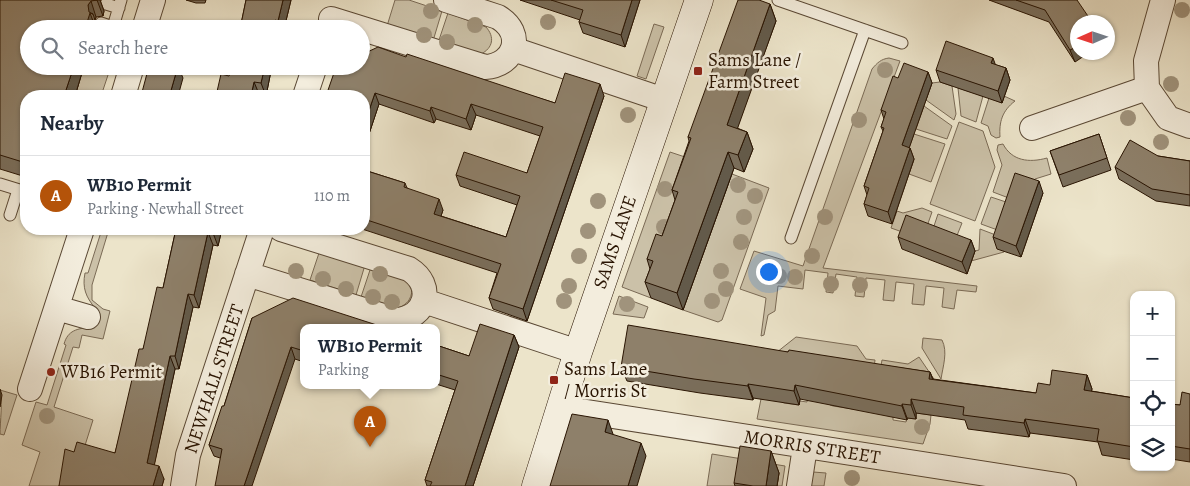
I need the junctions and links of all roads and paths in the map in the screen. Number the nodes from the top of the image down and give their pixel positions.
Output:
1 (153, 0) edge
2 (446, 0) edge
3 (699, 0) edge
4 (778, 0) edge
5 (1163, 0) edge
6 (106, 4) dead end
7 (120, 4) edge
8 (332, 16) edge
9 (115, 20) edge
10 (147, 20) edge
11 (344, 20) edge
12 (370, 29) edge
13 (865, 30) junction
14 (902, 43) dead end
15 (513, 49) junction
16 (129, 75) edge
17 (312, 75) edge
18 (1147, 88) junction
19 (125, 90) edge
20 (308, 90) edge
21 (664, 100) junction
22 (1190, 126) edge
23 (1032, 128) dead end
24 (0, 184) edge
25 (20, 190) edge
26 (20, 195) edge
27 (10, 215) dead end
28 (80, 235) edge
29 (260, 235) edge
30 (300, 235) edge
31 (791, 238) dead end
32 (248, 274) junction
33 (424, 301) junction
34 (57, 308) junction
35 (88, 317) dead end
36 (578, 352) junction
37 (30, 389) dead end
38 (561, 408) junction
39 (805, 447) junction
40 (995, 481) edge
41 (183, 486) edge
42 (536, 486) edge
43 (799, 486) edge
44 (1064, 486) edge

1 - 10 street
2 - 15 street
3 - 21 street, SAMS LANE
4 - 13 lane
5 - 18 street
6 - 7 lane
7 - 9 lane
8 - 11 street
12 - 15 street
13 - 14 lane
13 - 31 lane
15 - 21 street
16 - 19 street
17 - 20 street
18 - 22 street
18 - 23 street
21 - 36 street, SAMS LANE
24 - 25 lane
26 - 27 lane
28 - 34 street
29 - 32 street, NEWHALL STREET
30 - 33 street
32 - 33 street
32 - 41 street, NEWHALL STREET
33 - 36 street
34 - 35 street
34 - 37 street
36 - 38 street, SAMS LANE
38 - 39 street, MORRIS STREET
38 - 42 street, SAMS LANE
39 - 40 street, MORRIS STREET
39 - 43 street
40 - 44 street, MORRIS STREET

